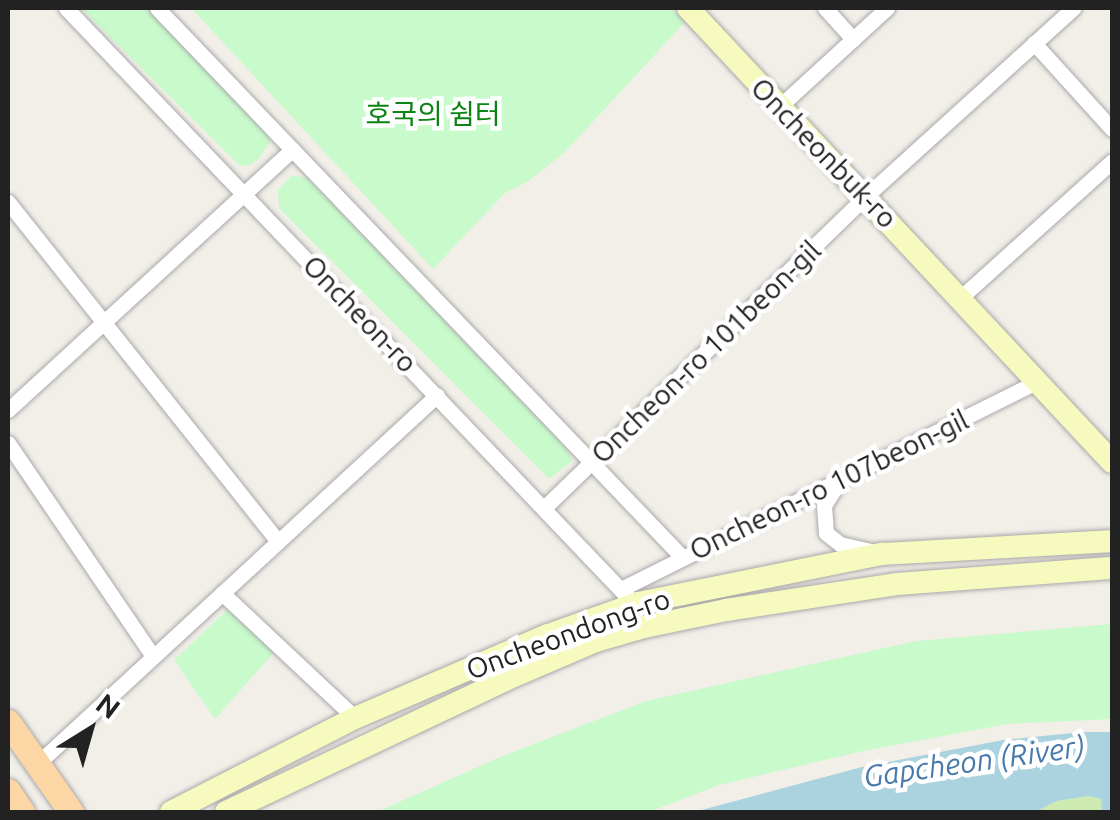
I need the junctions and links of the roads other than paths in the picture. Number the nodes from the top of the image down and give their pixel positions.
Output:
1 (66, 8) edge
2 (157, 8) edge
3 (688, 8) edge
4 (824, 8) edge
5 (888, 8) edge
6 (1073, 8) edge
7 (854, 39) junction
8 (1034, 43) junction
9 (780, 106) junction
10 (1112, 130) edge
11 (292, 149) junction
12 (1112, 161) edge
13 (246, 195) junction
14 (866, 196) junction
15 (8, 202) edge
16 (959, 299) junction
17 (104, 323) junction
18 (1036, 382) junction
19 (438, 395) junction
20 (8, 410) edge
21 (8, 443) edge
22 (594, 462) junction
23 (1112, 462) edge
24 (841, 479) junction
25 (545, 507) junction
26 (1112, 541) edge
27 (278, 542) junction
28 (882, 554) junction
29 (682, 558) junction
30 (1112, 568) edge
31 (222, 593) junction
32 (630, 596) junction
33 (644, 627) junction
34 (153, 656) junction
35 (355, 718) junction
36 (8, 722) edge
37 (37, 764) junction
38 (8, 791) edge
39 (22, 812) edge
40 (70, 812) edge
41 (171, 812) edge
42 (226, 812) edge

1 - 13 street, Oncheon-ro
2 - 11 street
3 - 9 main road, Oncheonbuk-ro
4 - 7 street
5 - 7 street
6 - 8 street, Oncheon-ro 101beon-gil
7 - 9 street
8 - 10 street
8 - 14 street, Oncheon-ro 101beon-gil
9 - 14 main road, Oncheonbuk-ro
11 - 13 street
11 - 22 street
12 - 16 street
13 - 17 street
13 - 19 street, Oncheon-ro
14 - 16 main road, Oncheonbuk-ro
14 - 22 street, Oncheon-ro 101beon-gil
15 - 17 street
16 - 18 main road, Oncheonbuk-ro
17 - 20 street
17 - 27 street
18 - 23 main road, Oncheonbuk-ro
18 - 24 street, Oncheon-ro 107beon-gil
19 - 25 street, Oncheon-ro
19 - 27 street
21 - 34 street
22 - 25 street, Oncheon-ro 101beon-gil
22 - 29 street
24 - 28 street
24 - 29 street, Oncheon-ro 107beon-gil
25 - 32 street, Oncheon-ro
26 - 28 main road, Oncheondong-ro
27 - 31 street
28 - 32 main road, Oncheondong-ro
29 - 32 street, Oncheon-ro 107beon-gil
30 - 33 main road, Oncheondong-ro
31 - 34 street
31 - 35 street
32 - 33 street, Oncheon-ro
32 - 35 main road, Oncheondong-ro
33 - 42 main road, Oncheondong-ro
34 - 37 street
35 - 41 main road, Oncheondong-ro
36 - 37 main road
37 - 40 main road
38 - 39 main road

